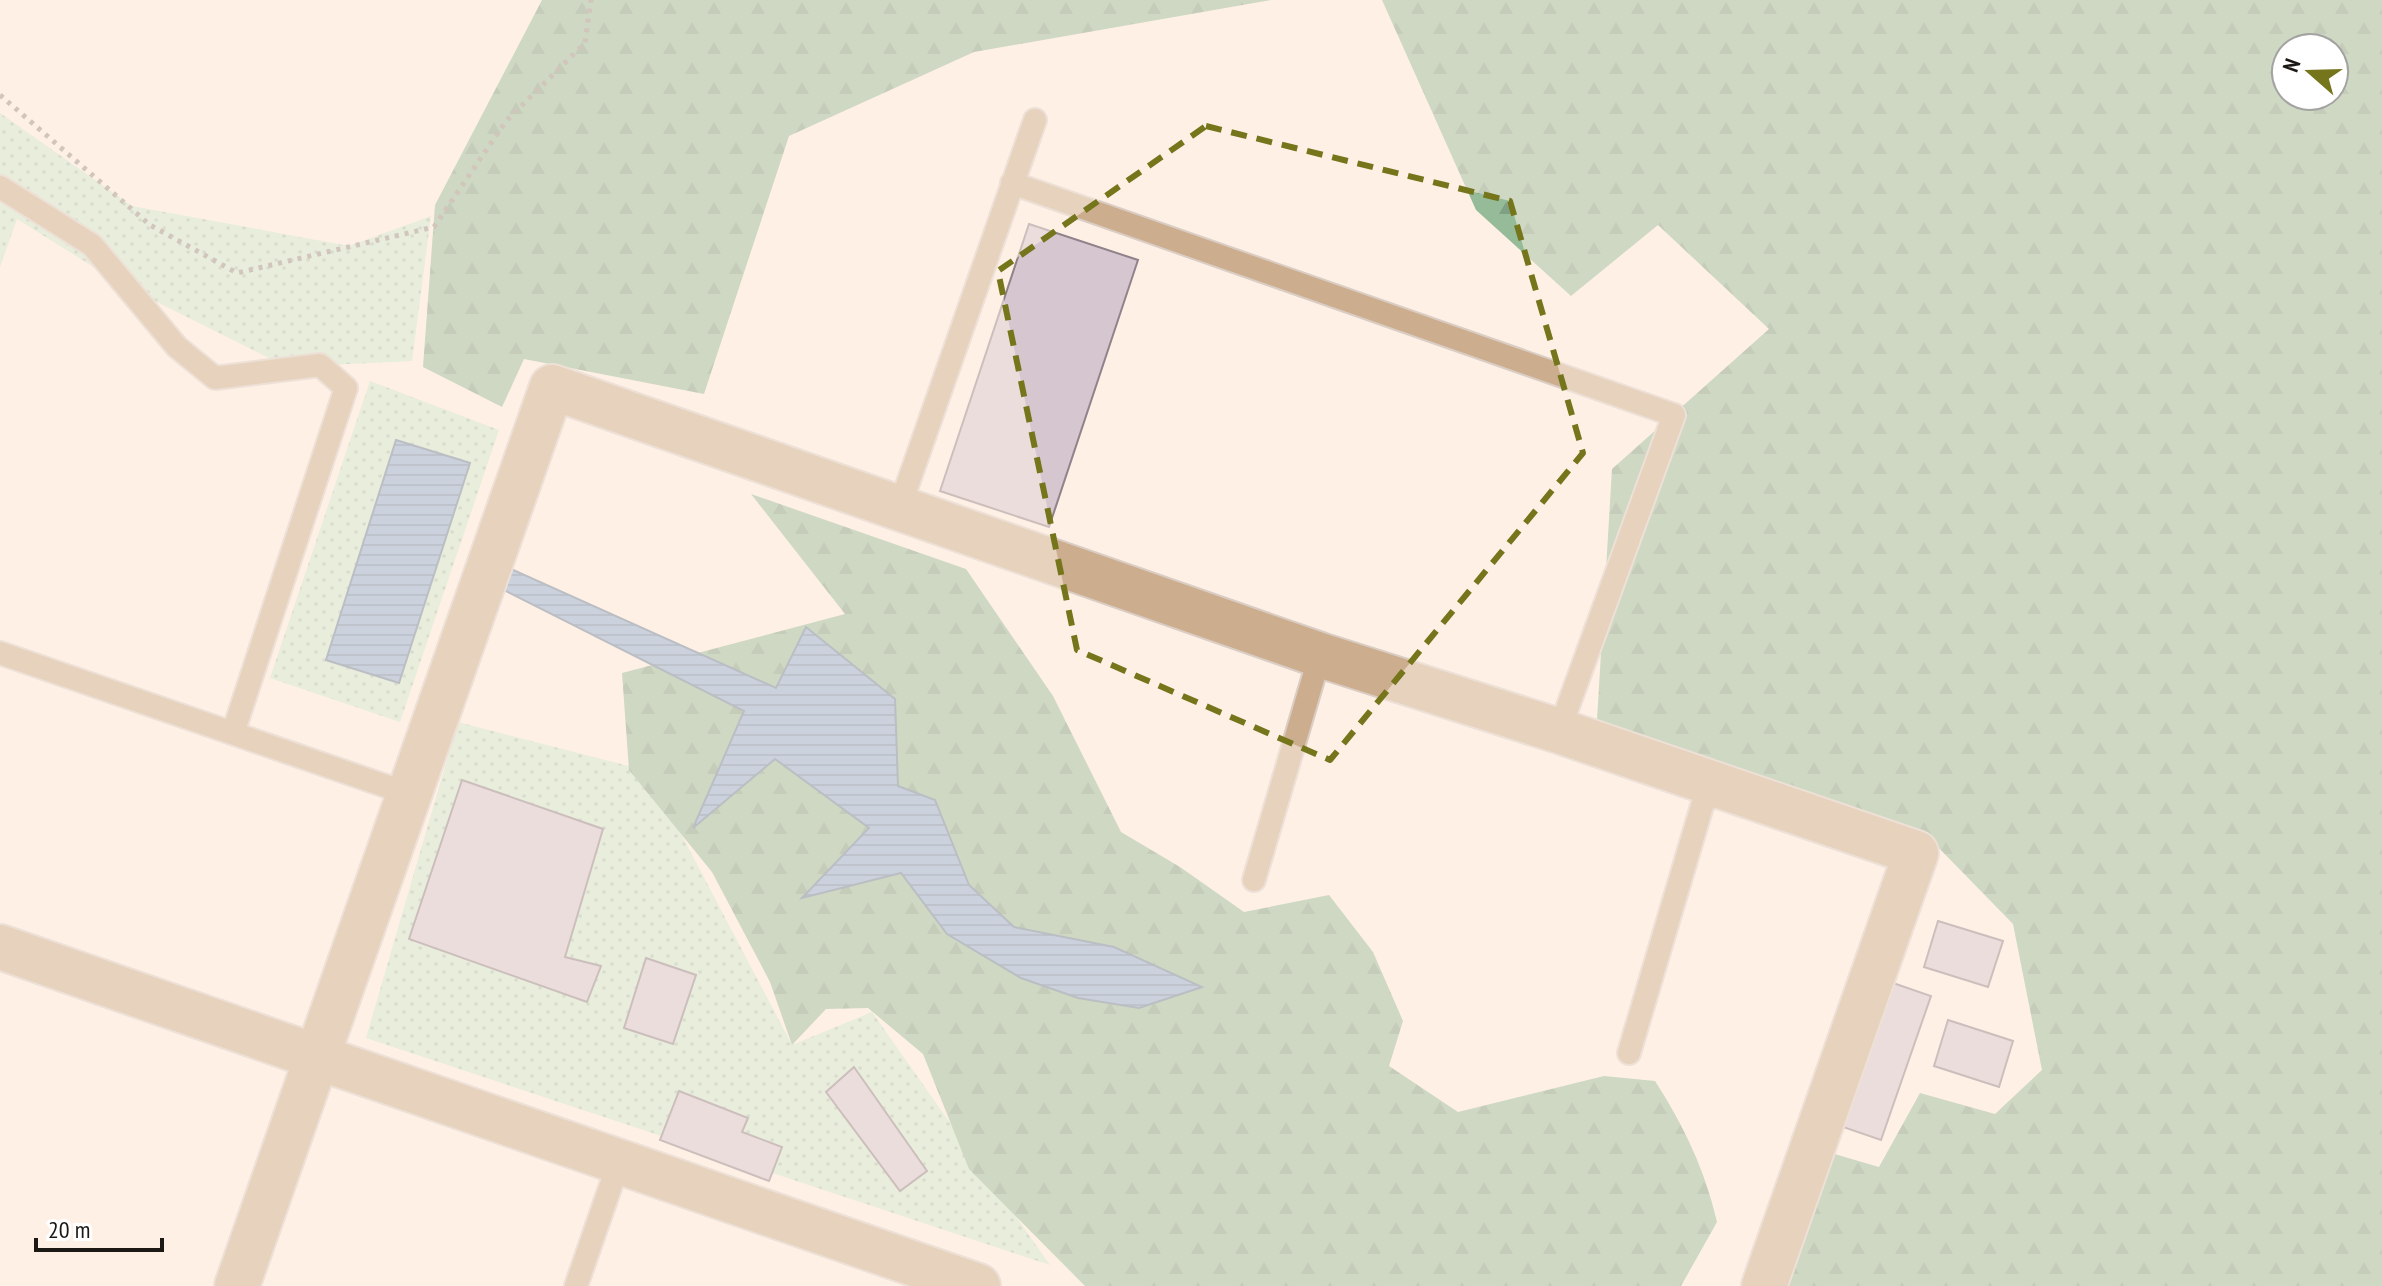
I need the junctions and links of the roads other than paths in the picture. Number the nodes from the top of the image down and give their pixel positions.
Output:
1 (1035, 120) dead end
2 (1012, 183) junction
3 (0, 187) edge
4 (900, 506) junction
5 (0, 653) edge
6 (1320, 655) junction
7 (1559, 731) junction
8 (233, 733) junction
9 (1716, 785) junction
10 (409, 794) junction
11 (1254, 880) dead end
12 (0, 947) edge
13 (1629, 1053) dead end
14 (317, 1057) junction
15 (619, 1162) junction
16 (237, 1286) edge
17 (576, 1286) edge
18 (978, 1286) edge
19 (1764, 1286) edge

1 - 2 lane
2 - 4 lane
2 - 7 lane
3 - 8 lane
4 - 6 street
4 - 10 street
5 - 8 lane
6 - 7 street
6 - 11 lane
7 - 9 street
8 - 10 lane
9 - 13 lane
9 - 19 street
10 - 14 street
12 - 14 street
14 - 15 street
14 - 16 street
15 - 17 lane
15 - 18 street

